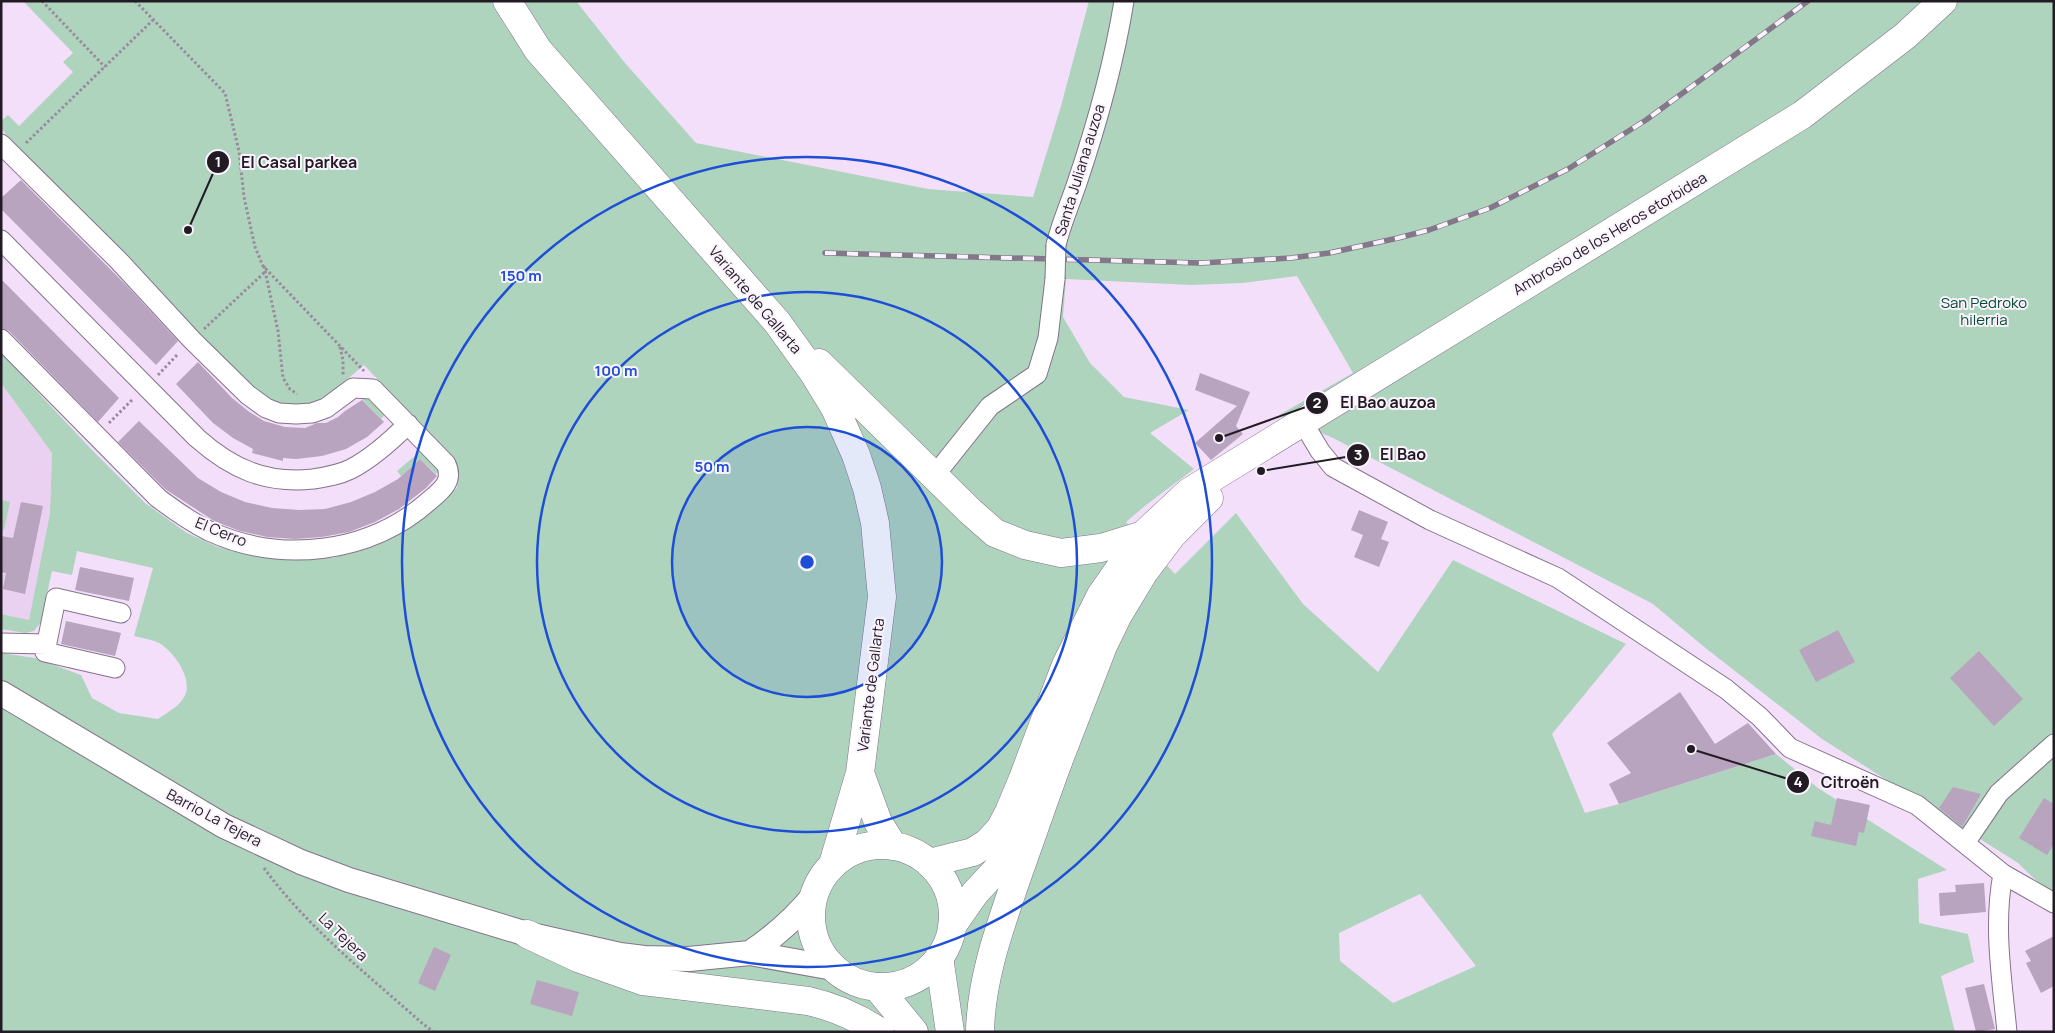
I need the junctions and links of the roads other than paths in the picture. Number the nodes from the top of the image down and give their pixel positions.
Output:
1 (507, 1) edge
2 (1124, 1) edge
3 (1943, 1) edge
4 (1, 144) edge
5 (1, 240) edge
6 (777, 322) junction
7 (1, 339) edge
8 (1302, 421) junction
9 (408, 424) junction
10 (1263, 447) junction
11 (935, 475) junction
12 (1143, 535) junction
13 (121, 613) dead end
14 (1, 643) edge
15 (47, 644) junction
16 (115, 668) dead end
17 (1, 693) edge
18 (2054, 744) edge
19 (1058, 762) junction
20 (860, 773) junction
21 (1965, 843) junction
22 (893, 846) junction
23 (929, 863) junction
24 (833, 864) junction
25 (2003, 874) junction
26 (814, 895) junction
27 (2054, 903) edge
28 (952, 926) junction
29 (527, 934) junction
30 (750, 953) junction
31 (939, 958) junction
32 (833, 968) junction
33 (877, 987) junction
34 (880, 1032) edge
35 (914, 1032) edge
36 (950, 1032) edge
37 (980, 1032) edge
38 (2007, 1032) edge

1 - 6 main road, Variante de Gallarta
2 - 11 street, Santa Juliana auzoa, bridge
3 - 8 main road, Ambrosio de los Heros etorbidea
4 - 9 street, El Cerro
5 - 9 street
6 - 11 main road
6 - 20 main road, Variante de Gallarta
7 - 9 street, El Cerro
8 - 10 main road, Ambrosio de los Heros etorbidea
8 - 21 street
10 - 12 main road
10 - 19 main road
11 - 12 main road
12 - 23 main road
13 - 15 street
14 - 15 street
15 - 16 street
17 - 29 street, Barrio La Tejera
18 - 21 street
19 - 28 main road
19 - 37 main road
20 - 22 main road, Variante de Gallarta
20 - 24 main road, Variante de Gallarta
21 - 25 street
22 - 23 main road
22 - 24 main road
23 - 28 main road
24 - 26 main road
25 - 27 street
25 - 38 street
26 - 30 street
26 - 32 main road
28 - 31 main road
29 - 30 street, Barrio La Tejera
29 - 34 main road
30 - 32 street
31 - 33 main road
31 - 36 main road
32 - 33 main road
33 - 35 main road

